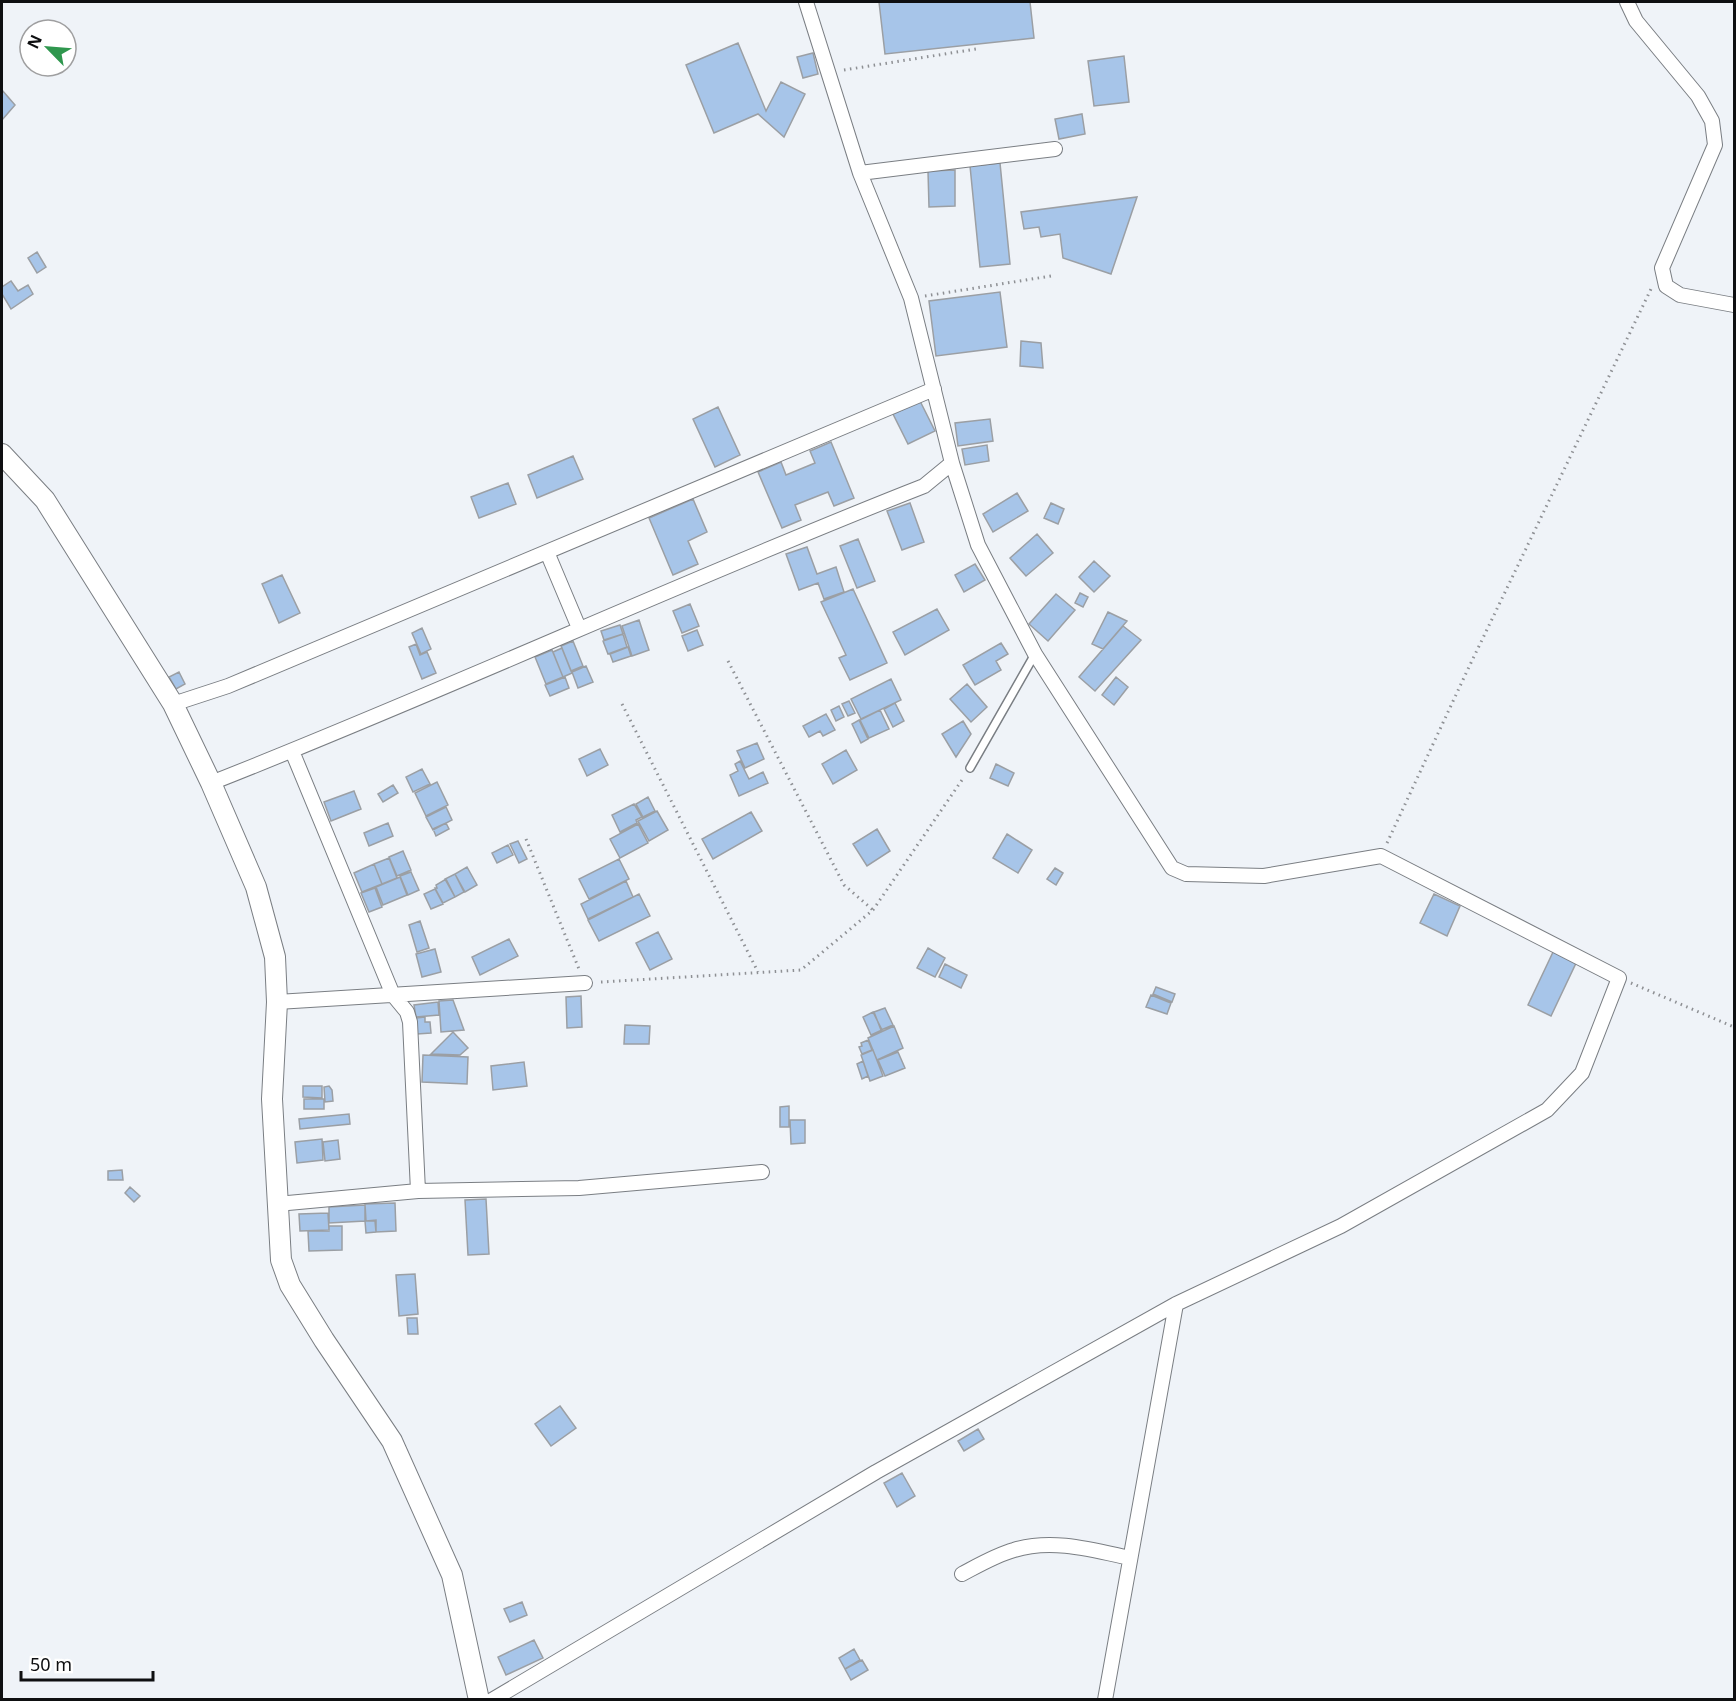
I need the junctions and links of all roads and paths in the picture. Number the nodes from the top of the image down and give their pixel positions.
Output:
1 (806, 2) edge
2 (1627, 2) edge
3 (976, 49) dead end
4 (827, 73) junction
5 (1055, 149) dead end
6 (860, 172) junction
7 (1662, 268) junction
8 (1050, 276) dead end
9 (911, 298) junction
10 (1734, 305) edge
11 (934, 389) junction
12 (2, 454) edge
13 (952, 463) junction
14 (547, 552) junction
15 (579, 628) junction
16 (1035, 654) junction
17 (728, 661) dead end
18 (173, 704) junction
19 (622, 704) dead end
20 (292, 751) junction
21 (970, 768) joint
22 (211, 783) junction
23 (526, 839) dead end
24 (1381, 856) junction
25 (873, 910) junction
26 (758, 972) junction
27 (1618, 978) junction
28 (585, 983) junction
29 (393, 995) junction
30 (277, 1002) junction
31 (1734, 1027) edge
32 (762, 1172) dead end
33 (418, 1191) junction
34 (278, 1204) junction
35 (1176, 1304) junction
36 (1130, 1558) junction
37 (962, 1574) dead end
38 (479, 1700) edge
39 (492, 1700) edge
40 (1105, 1700) edge

1 - 4 street
2 - 7 street
3 - 4 path
4 - 6 street
5 - 6 street
6 - 9 street
7 - 10 street
7 - 24 path
8 - 9 path
9 - 11 street
11 - 13 street
11 - 14 street
12 - 18 street
13 - 15 street
13 - 16 street
14 - 15 street
14 - 18 street
15 - 20 street
16 - 21 lane
16 - 24 street
17 - 25 path
18 - 22 street
19 - 26 path
20 - 22 street
20 - 29 street
21 - 25 path
22 - 30 street
23 - 28 path
24 - 27 street
25 - 26 path
26 - 28 path
27 - 31 path
27 - 35 street
28 - 29 street
29 - 30 street
29 - 33 street
30 - 34 street
32 - 33 street
33 - 34 street
34 - 38 street
35 - 36 street
35 - 39 street
36 - 37 street
36 - 40 street

